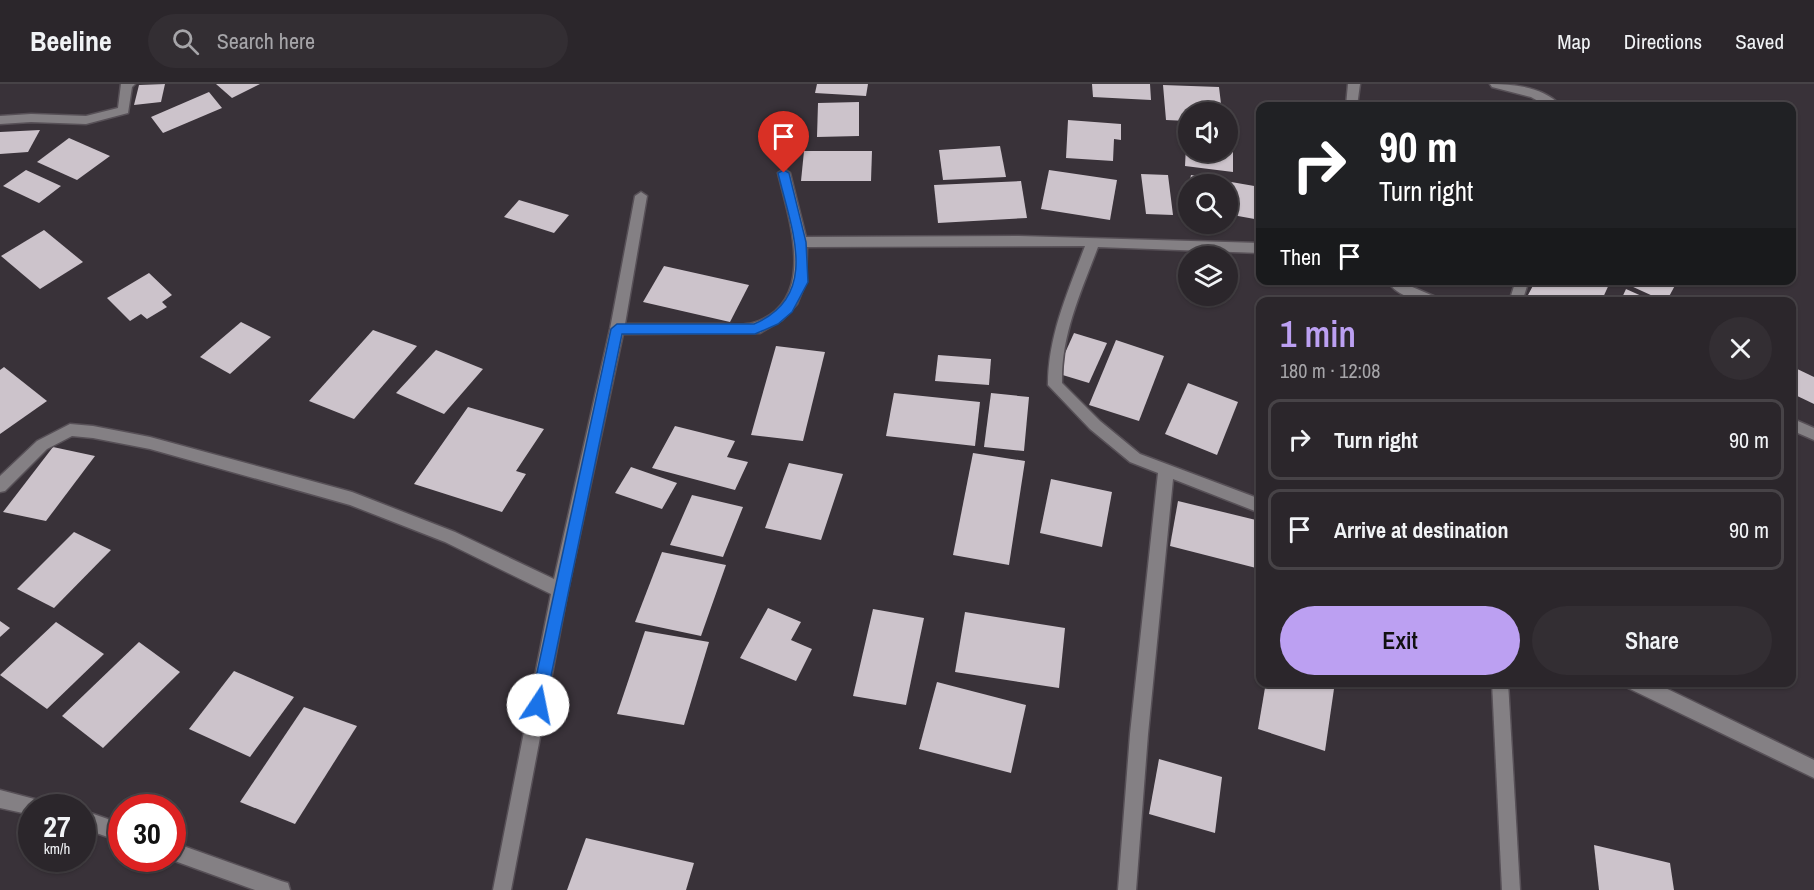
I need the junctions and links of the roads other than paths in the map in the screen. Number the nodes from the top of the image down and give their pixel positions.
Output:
1 (129, 84) edge
2 (1354, 84) edge
3 (1496, 84) edge
4 (1352, 102) edge
5 (1549, 102) edge
6 (0, 120) edge
7 (784, 173) dead end
8 (641, 196) dead end
9 (800, 242) junction
10 (1093, 242) junction
11 (1256, 248) edge
12 (1398, 285) edge
13 (1421, 297) edge
14 (617, 329) junction
15 (1796, 426) edge
16 (1814, 434) edge
17 (1166, 470) junction
18 (0, 486) edge
19 (1256, 504) edge
20 (560, 590) junction
21 (1500, 687) edge
22 (1644, 687) edge
23 (1814, 769) edge
24 (0, 799) edge
25 (18, 803) edge
26 (186, 856) edge
27 (281, 890) edge
28 (502, 890) edge
29 (1127, 890) edge
30 (1511, 890) edge

1 - 6 street
2 - 4 street
3 - 5 street
7 - 9 street
8 - 14 street
9 - 10 street
9 - 14 street
10 - 11 street
10 - 17 street
12 - 13 street
14 - 20 street
15 - 16 street
17 - 19 street
17 - 29 street
18 - 20 street
20 - 28 street
21 - 30 street
22 - 23 street
24 - 25 street
26 - 27 street

